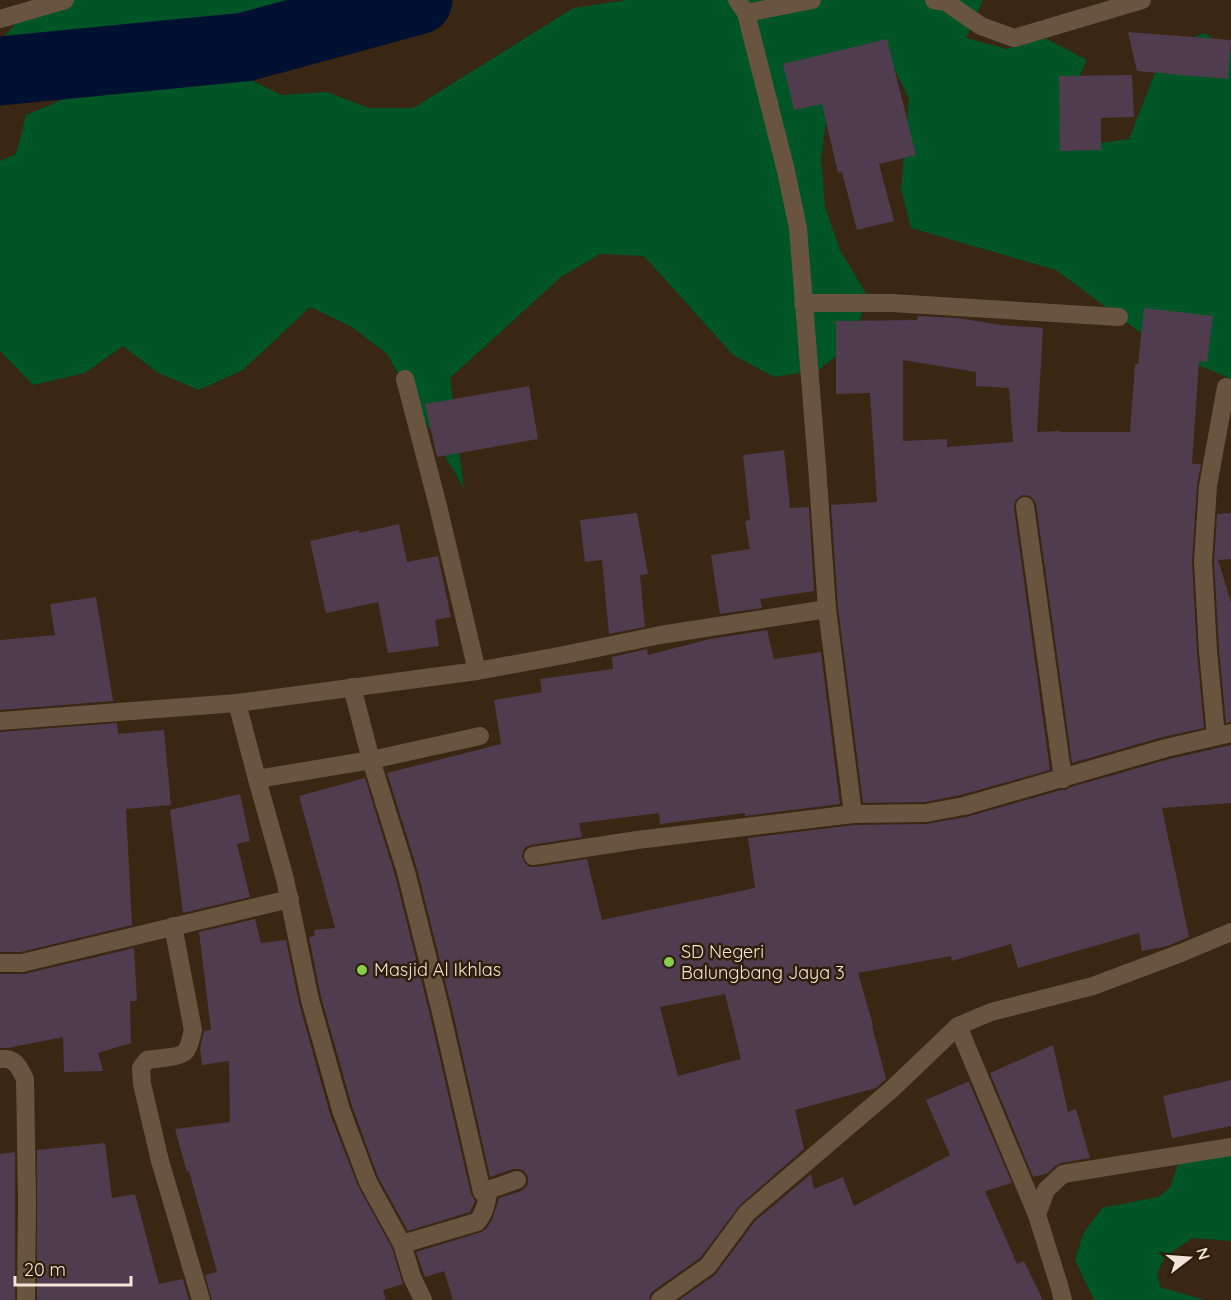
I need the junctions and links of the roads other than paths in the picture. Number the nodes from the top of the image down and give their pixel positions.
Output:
1 (65, 0) edge
2 (812, 0) edge
3 (934, 0) edge
4 (1142, 0) edge
5 (742, 7) edge
6 (0, 19) edge
7 (804, 303) junction
8 (1119, 317) dead end
9 (405, 379) dead end
10 (1226, 387) dead end
11 (1025, 506) dead end
12 (827, 609) junction
13 (477, 670) junction
14 (352, 687) junction
15 (237, 703) junction
16 (0, 721) edge
17 (1224, 735) edge
18 (480, 736) dead end
19 (371, 760) junction
20 (257, 779) junction
21 (1063, 779) junction
22 (853, 814) junction
23 (533, 856) dead end
24 (290, 899) junction
25 (173, 926) junction
26 (1231, 932) edge
27 (0, 963) edge
28 (958, 1026) junction
29 (0, 1059) edge
30 (1231, 1147) edge
31 (518, 1180) dead end
32 (488, 1190) junction
33 (1037, 1215) junction
34 (402, 1244) junction
35 (26, 1300) edge
36 (201, 1300) edge
37 (423, 1300) edge
38 (660, 1300) edge
39 (1063, 1300) edge

1 - 6 street
2 - 5 street
3 - 4 street
5 - 7 street
7 - 8 street
7 - 12 street
9 - 13 street
10 - 17 street
11 - 21 street
12 - 13 street
12 - 22 street
13 - 14 street
14 - 15 street
14 - 19 street
15 - 16 street
15 - 20 street
17 - 21 street
18 - 19 street
19 - 20 street
19 - 32 street
20 - 24 street
21 - 22 street
22 - 23 street
24 - 25 street
24 - 34 street
25 - 27 street
25 - 36 street
26 - 28 street
28 - 33 street
28 - 38 street
29 - 35 street
30 - 33 street
31 - 32 street
32 - 34 street
33 - 39 street
34 - 37 street

